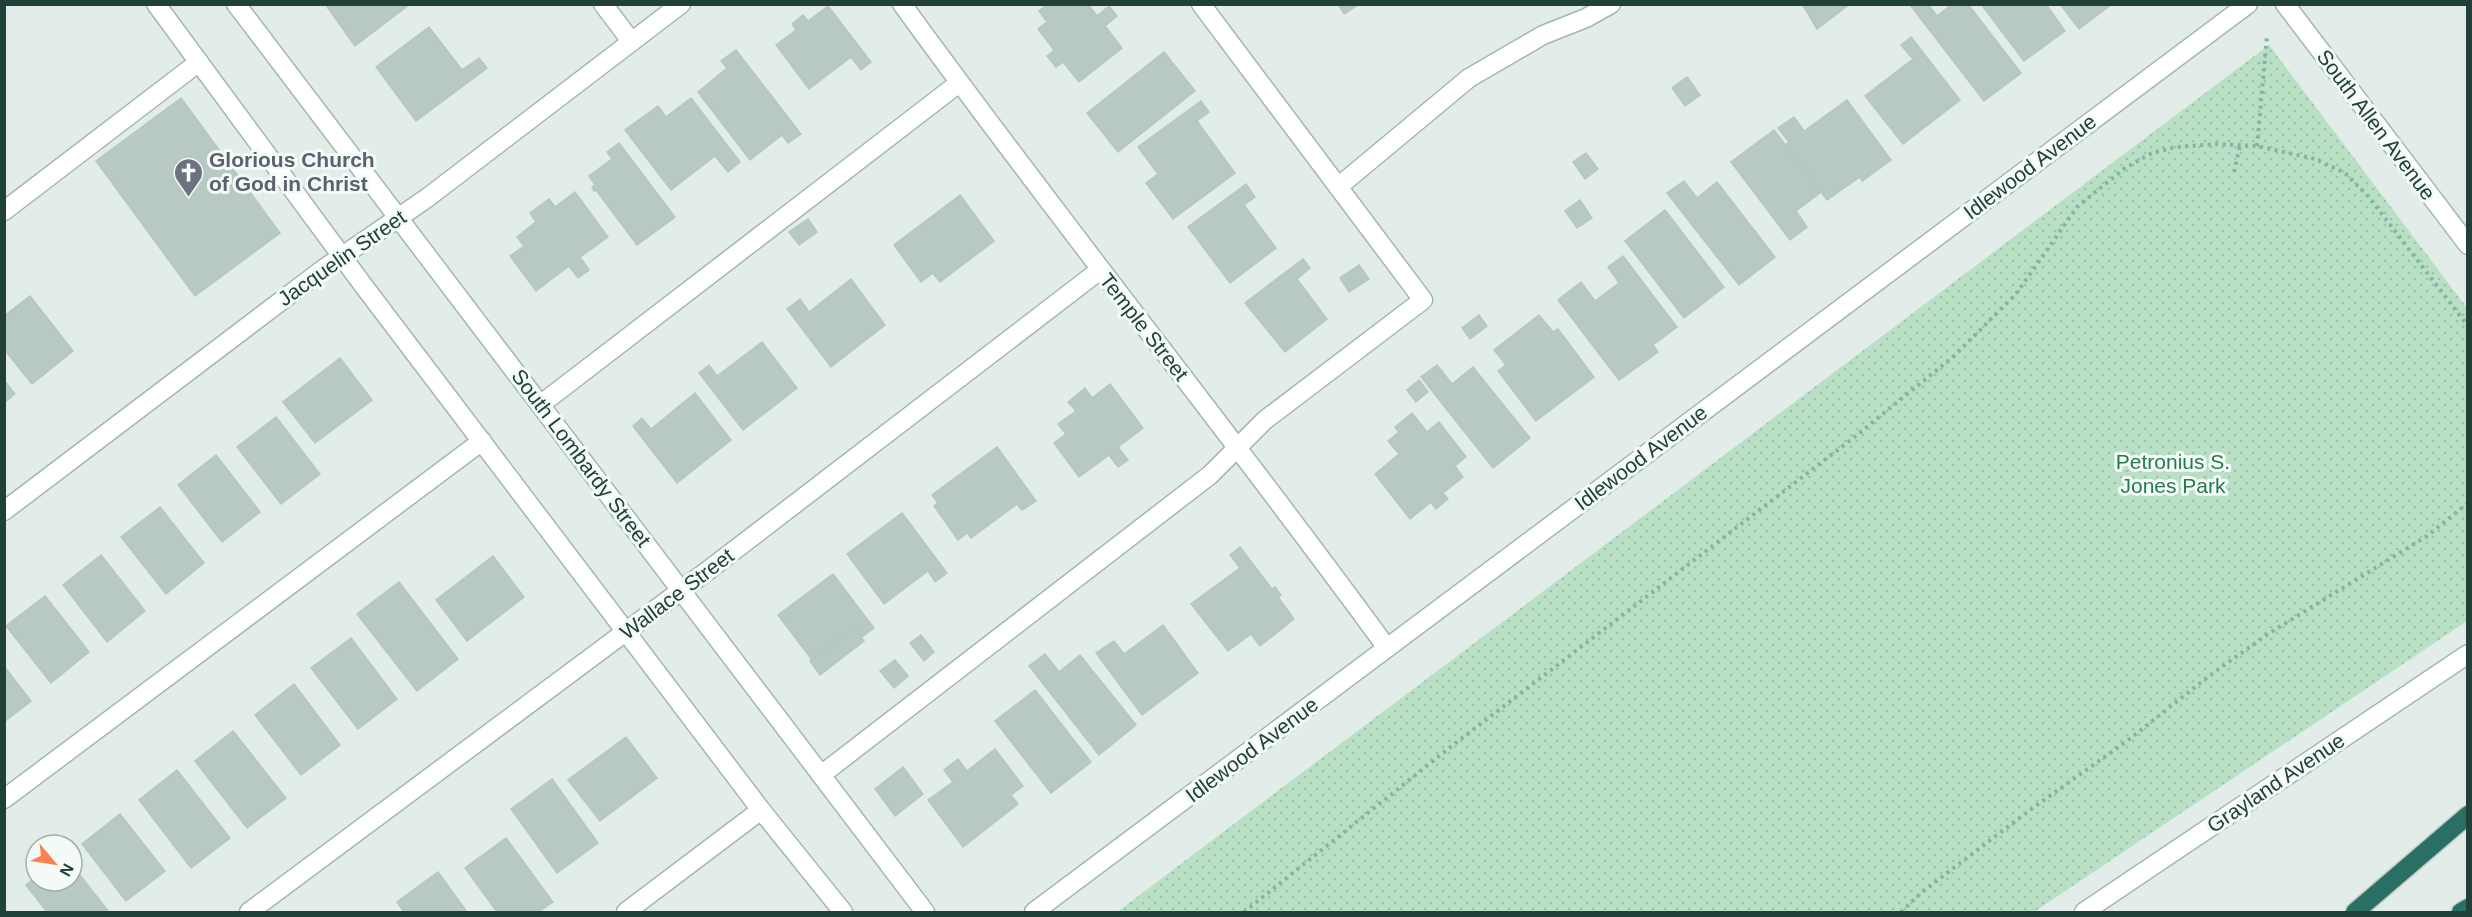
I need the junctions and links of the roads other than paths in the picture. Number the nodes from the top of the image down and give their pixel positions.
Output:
1 (156, 4) edge
2 (236, 4) edge
3 (603, 4) edge
4 (681, 4) edge
5 (902, 4) edge
6 (1201, 4) edge
7 (1611, 4) edge
8 (2248, 4) edge
9 (2284, 4) edge
10 (631, 41) junction
11 (199, 62) junction
12 (959, 83) junction
13 (1338, 187) junction
14 (4, 211) edge
15 (398, 218) junction
16 (2468, 245) edge
17 (342, 256) junction
18 (1100, 270) junction
19 (540, 405) junction
20 (482, 441) junction
21 (1238, 448) junction
22 (4, 511) edge
23 (681, 591) junction
24 (626, 632) junction
25 (1388, 648) junction
26 (2468, 654) edge
27 (821, 775) junction
28 (4, 799) edge
29 (761, 810) junction
30 (2468, 815) edge
31 (2468, 908) edge
32 (249, 912) edge
33 (626, 912) edge
34 (843, 912) edge
35 (925, 912) edge
36 (1034, 912) edge
37 (2084, 912) edge
38 (2355, 912) edge
39 (2461, 912) edge

1 - 11 street
2 - 15 street, South Lombardy Street
3 - 10 street
4 - 10 street, Jacquelin Street
5 - 12 street, Temple Street
6 - 13 street
7 - 13 street
8 - 25 street, Idlewood Avenue
9 - 16 street, South Allen Avenue
10 - 15 street, Jacquelin Street
11 - 14 street
11 - 17 street
12 - 18 street, Temple Street
12 - 19 street
13 - 21 street
15 - 17 street, Jacquelin Street
15 - 19 street, South Lombardy Street
17 - 20 street
17 - 22 street, Jacquelin Street
18 - 21 street, Temple Street
18 - 23 street, Wallace Street
19 - 23 street, South Lombardy Street
20 - 24 street
20 - 28 street
21 - 25 street, Temple Street
21 - 27 street
23 - 24 street, Wallace Street
23 - 27 street, South Lombardy Street
24 - 29 street
24 - 32 street, Wallace Street
25 - 36 street, Idlewood Avenue
26 - 37 street, Grayland Avenue
27 - 35 street, South Lombardy Street
29 - 33 street
29 - 34 street
30 - 38 highway
31 - 39 highway

